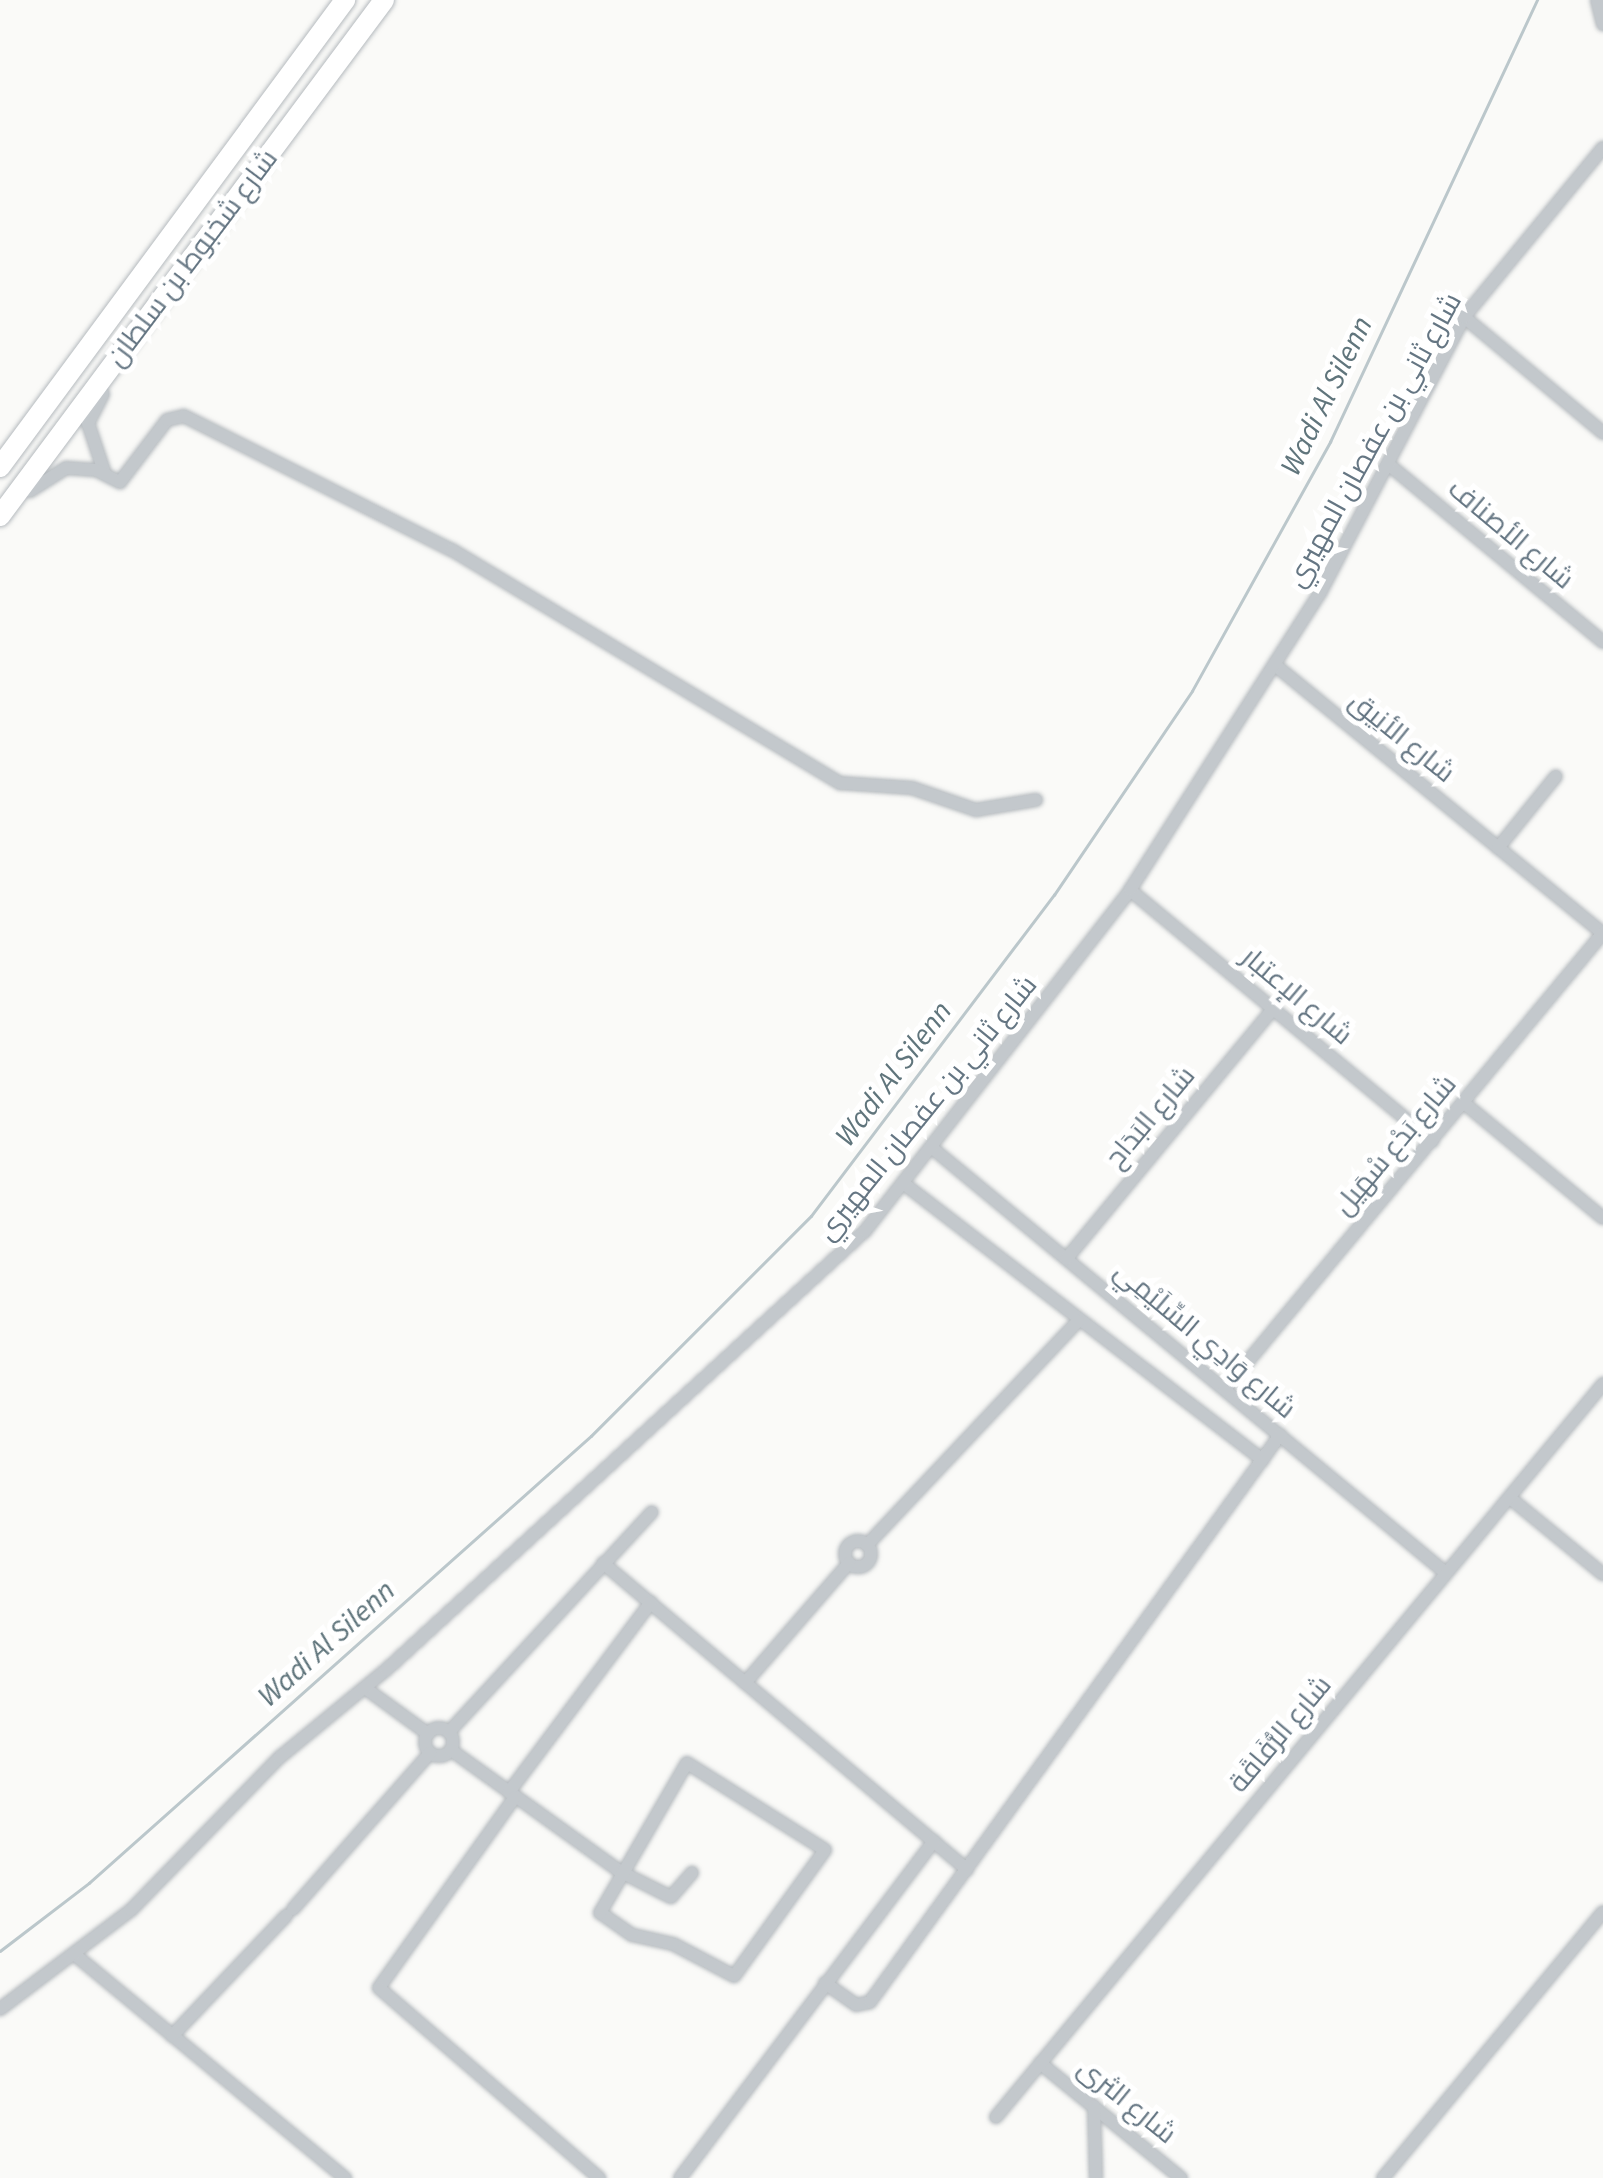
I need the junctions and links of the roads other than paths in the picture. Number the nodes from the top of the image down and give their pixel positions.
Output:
1 (345, 0) edge
2 (384, 0) edge
3 (1596, 5) edge
4 (1603, 24) edge
5 (1603, 148) edge
6 (1464, 317) junction
7 (144, 323) junction
8 (1603, 433) edge
9 (1388, 464) junction
10 (0, 467) edge
11 (105, 474) junction
12 (0, 516) edge
13 (0, 527) edge
14 (1603, 642) edge
15 (1275, 665) junction
16 (1556, 776) dead end
17 (1036, 800) dead end
18 (1498, 848) junction
19 (1130, 890) junction
20 (1603, 933) edge
21 (1273, 1008) junction
22 (1464, 1102) junction
23 (1432, 1141) junction
24 (932, 1146) junction
25 (903, 1183) junction
26 (1603, 1218) edge
27 (1066, 1258) junction
28 (1078, 1321) junction
29 (1603, 1384) edge
30 (1225, 1389) junction
31 (1280, 1435) junction
32 (1262, 1460) junction
33 (1510, 1498) junction
34 (652, 1512) dead end
35 (603, 1563) junction
36 (1446, 1573) junction
37 (1603, 1574) edge
38 (651, 1602) junction
39 (745, 1683) junction
40 (365, 1688) junction
41 (448, 1732) junction
42 (428, 1734) junction
43 (451, 1750) junction
44 (430, 1753) junction
45 (512, 1794) junction
46 (934, 1841) junction
47 (967, 1869) junction
48 (621, 1872) junction
49 (692, 1874) dead end
50 (1603, 1912) edge
51 (74, 1954) junction
52 (825, 1984) junction
53 (0, 2009) edge
54 (172, 2036) junction
55 (1040, 2063) junction
56 (1094, 2106) junction
57 (996, 2117) dead end
58 (345, 2178) edge
59 (600, 2178) edge
60 (680, 2178) edge
61 (1096, 2178) edge
62 (1181, 2178) edge
63 (1383, 2178) edge

1 - 10 main road, شارع شخبوط بن سلطان
2 - 7 main road, شارع شخبوط بن سلطان
3 - 4 street
5 - 6 street, شارع ثاني بن عفصان المهيري
6 - 8 street
6 - 9 street, شارع ثاني بن عفصان المهيري
7 - 11 street
7 - 12 main road, شارع شخبوط بن سلطان
9 - 14 street, شارع الأصناف
9 - 15 street, شارع ثاني بن عفصان المهيري
11 - 13 street
11 - 17 street
15 - 18 street, شارع الأنِيق
15 - 19 street, شارع ثاني بن عفصان المهيري
16 - 18 street
18 - 20 street, شارع الأنِيق
19 - 21 street, شارع الإعتبار
19 - 24 street, شارع ثاني بن عفصان المهيري
20 - 22 street, شارع بَدْع سْهَيل
21 - 23 street, شارع الإعتبار
21 - 27 street, شارع البَدَاح
22 - 23 street, شارع بَدْع سْهَيل
22 - 26 street
23 - 30 street, شارع بَدْع سْهَيل
24 - 25 street, شارع ثاني بن عفصان المهيري
24 - 27 street, شارع وَادِي السِّلَيْمِي
25 - 28 street
25 - 40 street, شارع ثاني بن عفصان المهيري
27 - 30 street, شارع وَادِي السِّلَيْمِي
28 - 32 street
28 - 39 street
29 - 33 street, شارع الرُّفَاقَة
30 - 31 street, شارع وَادِي السِّلَيْمِي
31 - 32 street
31 - 36 street, شارع وَادِي السِّلَيْمِي
32 - 47 street
33 - 36 street, شارع الرُّفَاقَة
33 - 37 street
34 - 35 street
35 - 38 street
35 - 41 street
36 - 55 street, شارع الرُّفَاقَة
38 - 39 street
38 - 45 street
39 - 46 street
40 - 42 street
40 - 51 street, شارع ثاني بن عفصان المهيري
41 - 42 street
41 - 43 street
42 - 44 street
43 - 44 street
43 - 45 street
44 - 54 street
45 - 48 street
45 - 59 street
46 - 47 street
46 - 52 street
47 - 52 street
48 - 48 street
48 - 49 street
50 - 63 street
51 - 53 street, شارع ثاني بن عفصان المهيري
51 - 54 street
52 - 60 street
54 - 58 street
55 - 56 street, شارع الثرى
55 - 57 street, شارع الرُّفَاقَة
56 - 61 street
56 - 62 street, شارع الثرى

